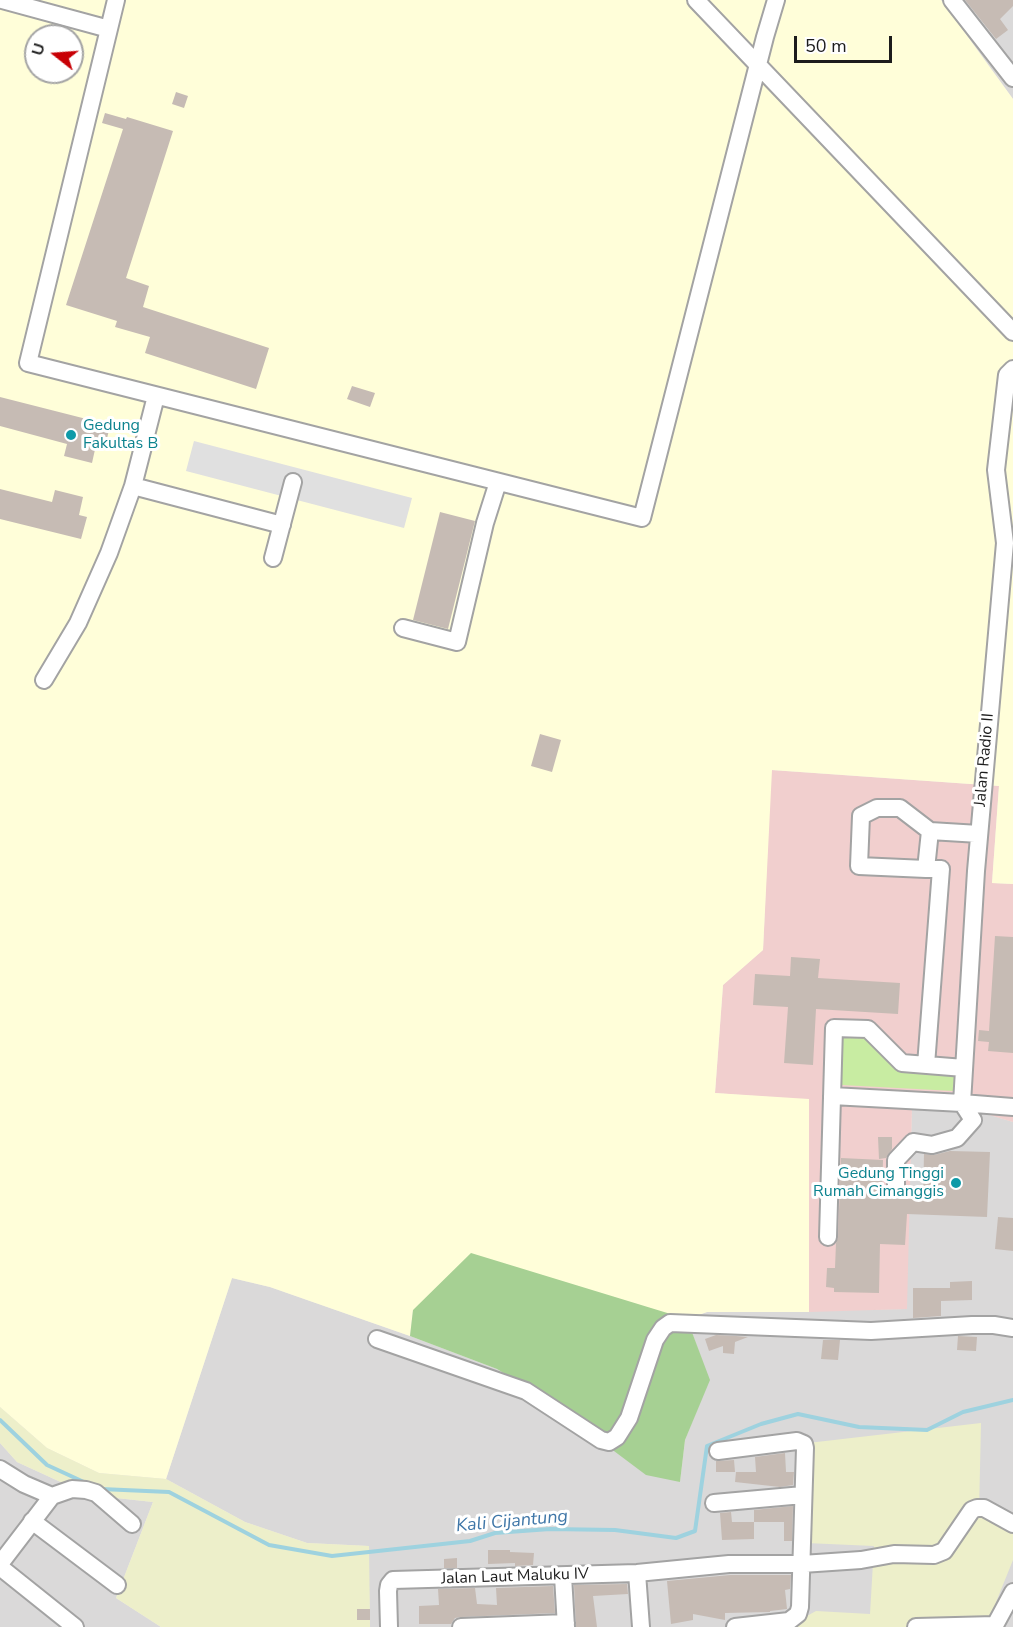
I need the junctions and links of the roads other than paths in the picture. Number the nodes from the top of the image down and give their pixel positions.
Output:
1 (2, 0) edge
2 (116, 0) edge
3 (696, 0) edge
4 (776, 0) edge
5 (952, 0) edge
6 (109, 29) junction
7 (758, 65) junction
8 (1013, 78) edge
9 (1013, 332) edge
10 (1013, 369) edge
11 (156, 396) junction
12 (293, 482) dead end
13 (498, 482) junction
14 (133, 486) junction
15 (282, 525) junction
16 (273, 558) dead end
17 (404, 628) dead end
18 (44, 680) dead end
19 (930, 831) junction
20 (979, 834) junction
21 (926, 869) junction
22 (926, 1065) junction
23 (964, 1068) junction
24 (832, 1096) junction
25 (962, 1103) junction
26 (1013, 1107) edge
27 (896, 1187) dead end
28 (828, 1237) dead end
29 (1013, 1328) edge
30 (377, 1339) dead end
31 (718, 1450) dead end
32 (0, 1469) edge
33 (803, 1495) junction
34 (52, 1496) junction
35 (714, 1503) dead end
36 (32, 1521) junction
37 (132, 1524) dead end
38 (1013, 1524) edge
39 (802, 1564) junction
40 (0, 1565) edge
41 (637, 1574) junction
42 (563, 1576) junction
43 (117, 1585) dead end
44 (1013, 1592) edge
45 (566, 1625) edge
46 (995, 1626) edge
47 (75, 1627) edge
48 (389, 1627) edge
49 (461, 1627) edge
50 (641, 1627) edge
51 (735, 1627) edge
52 (916, 1627) edge

1 - 6 street
2 - 6 street
3 - 7 street
4 - 7 street
5 - 8 street
6 - 11 street
7 - 9 street
7 - 13 street
10 - 20 street, Jalan Radio II
11 - 13 street
11 - 14 street
12 - 15 street
13 - 17 street
14 - 15 street
14 - 18 street
15 - 16 street
19 - 20 street
19 - 21 street
19 - 21 street
20 - 23 street, Jalan Radio II
21 - 22 street
22 - 23 street
22 - 24 street
23 - 25 street, Jalan Radio II
24 - 25 street
24 - 28 street
25 - 26 street
25 - 27 street, Jalan Radio II
29 - 30 street
31 - 33 street
32 - 34 street
33 - 35 street
33 - 39 street
34 - 36 street
34 - 37 street
36 - 40 street
36 - 43 street
38 - 39 street, Jalan Laut Maluku IV
39 - 41 street, Jalan Laut Maluku IV
39 - 51 street
40 - 47 street
41 - 42 street, Jalan Laut Maluku IV
41 - 50 street
42 - 45 street
42 - 48 street, Jalan Laut Maluku IV
44 - 46 street
45 - 49 street
46 - 52 street

